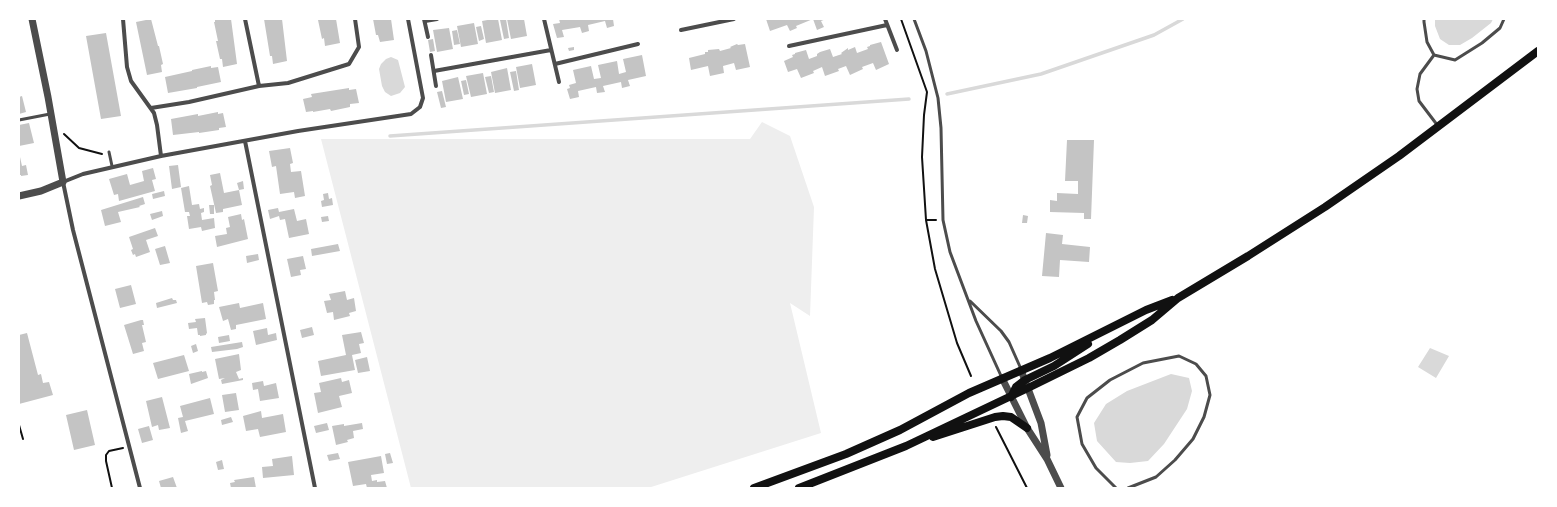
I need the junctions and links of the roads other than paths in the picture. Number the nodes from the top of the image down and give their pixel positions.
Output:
1 (32, 19) edge
2 (123, 19) edge
3 (245, 19) edge
4 (355, 19) edge
5 (408, 19) edge
6 (437, 19) edge
7 (544, 19) edge
8 (734, 19) edge
9 (885, 19) edge
10 (914, 19) edge
11 (1424, 19) edge
12 (1504, 19) edge
13 (425, 20) edge
14 (887, 25) junction
15 (682, 30) dead end
16 (428, 37) dead end
17 (638, 44) dead end
18 (789, 46) dead end
19 (552, 50) junction
20 (897, 50) dead end
21 (1538, 51) edge
22 (431, 55) dead end
23 (1434, 55) junction
24 (555, 64) junction
25 (434, 71) junction
26 (559, 82) dead end
27 (259, 86) junction
28 (436, 86) dead end
29 (151, 108) junction
30 (51, 113) junction
31 (19, 120) edge
32 (1439, 127) junction
33 (245, 141) junction
34 (109, 152) dead end
35 (161, 156) junction
36 (112, 166) junction
37 (63, 182) junction
38 (19, 196) edge
39 (1178, 298) junction
40 (969, 300) junction
41 (1122, 322) junction
42 (1021, 370) junction
43 (1002, 378) junction
44 (1025, 380) junction
45 (1028, 388) junction
46 (1011, 396) junction
47 (1027, 428) junction
48 (906, 446) junction
49 (1047, 460) junction
50 (140, 488) edge
51 (315, 488) edge
52 (754, 488) edge
53 (799, 488) edge
54 (1061, 488) edge
55 (1116, 488) edge
56 (1128, 488) edge

1 - 30 street
2 - 29 street
3 - 27 street
4 - 27 street
5 - 33 street
6 - 13 street
7 - 19 street
8 - 15 street
9 - 14 street
10 - 40 lane
11 - 23 lane
12 - 23 lane
13 - 16 street
14 - 18 street
14 - 20 street
17 - 24 street
19 - 24 street
19 - 25 street
21 - 32 main road
22 - 25 street
23 - 32 lane
24 - 26 street
25 - 28 street
27 - 29 street
29 - 35 street
30 - 31 lane
30 - 37 street
32 - 39 main road
33 - 35 street
33 - 51 street
34 - 36 lane
35 - 36 street
36 - 37 street
37 - 38 street
37 - 50 street
39 - 41 main road
39 - 45 main road
40 - 42 lane
40 - 43 lane
41 - 42 main road
41 - 44 main road
42 - 43 main road
42 - 44 street
43 - 46 street
43 - 52 main road
44 - 45 street
44 - 46 main road
45 - 46 main road
45 - 49 street
46 - 47 street
46 - 48 main road
47 - 48 main road
47 - 49 street
48 - 53 main road
49 - 54 street
55 - 56 lane

